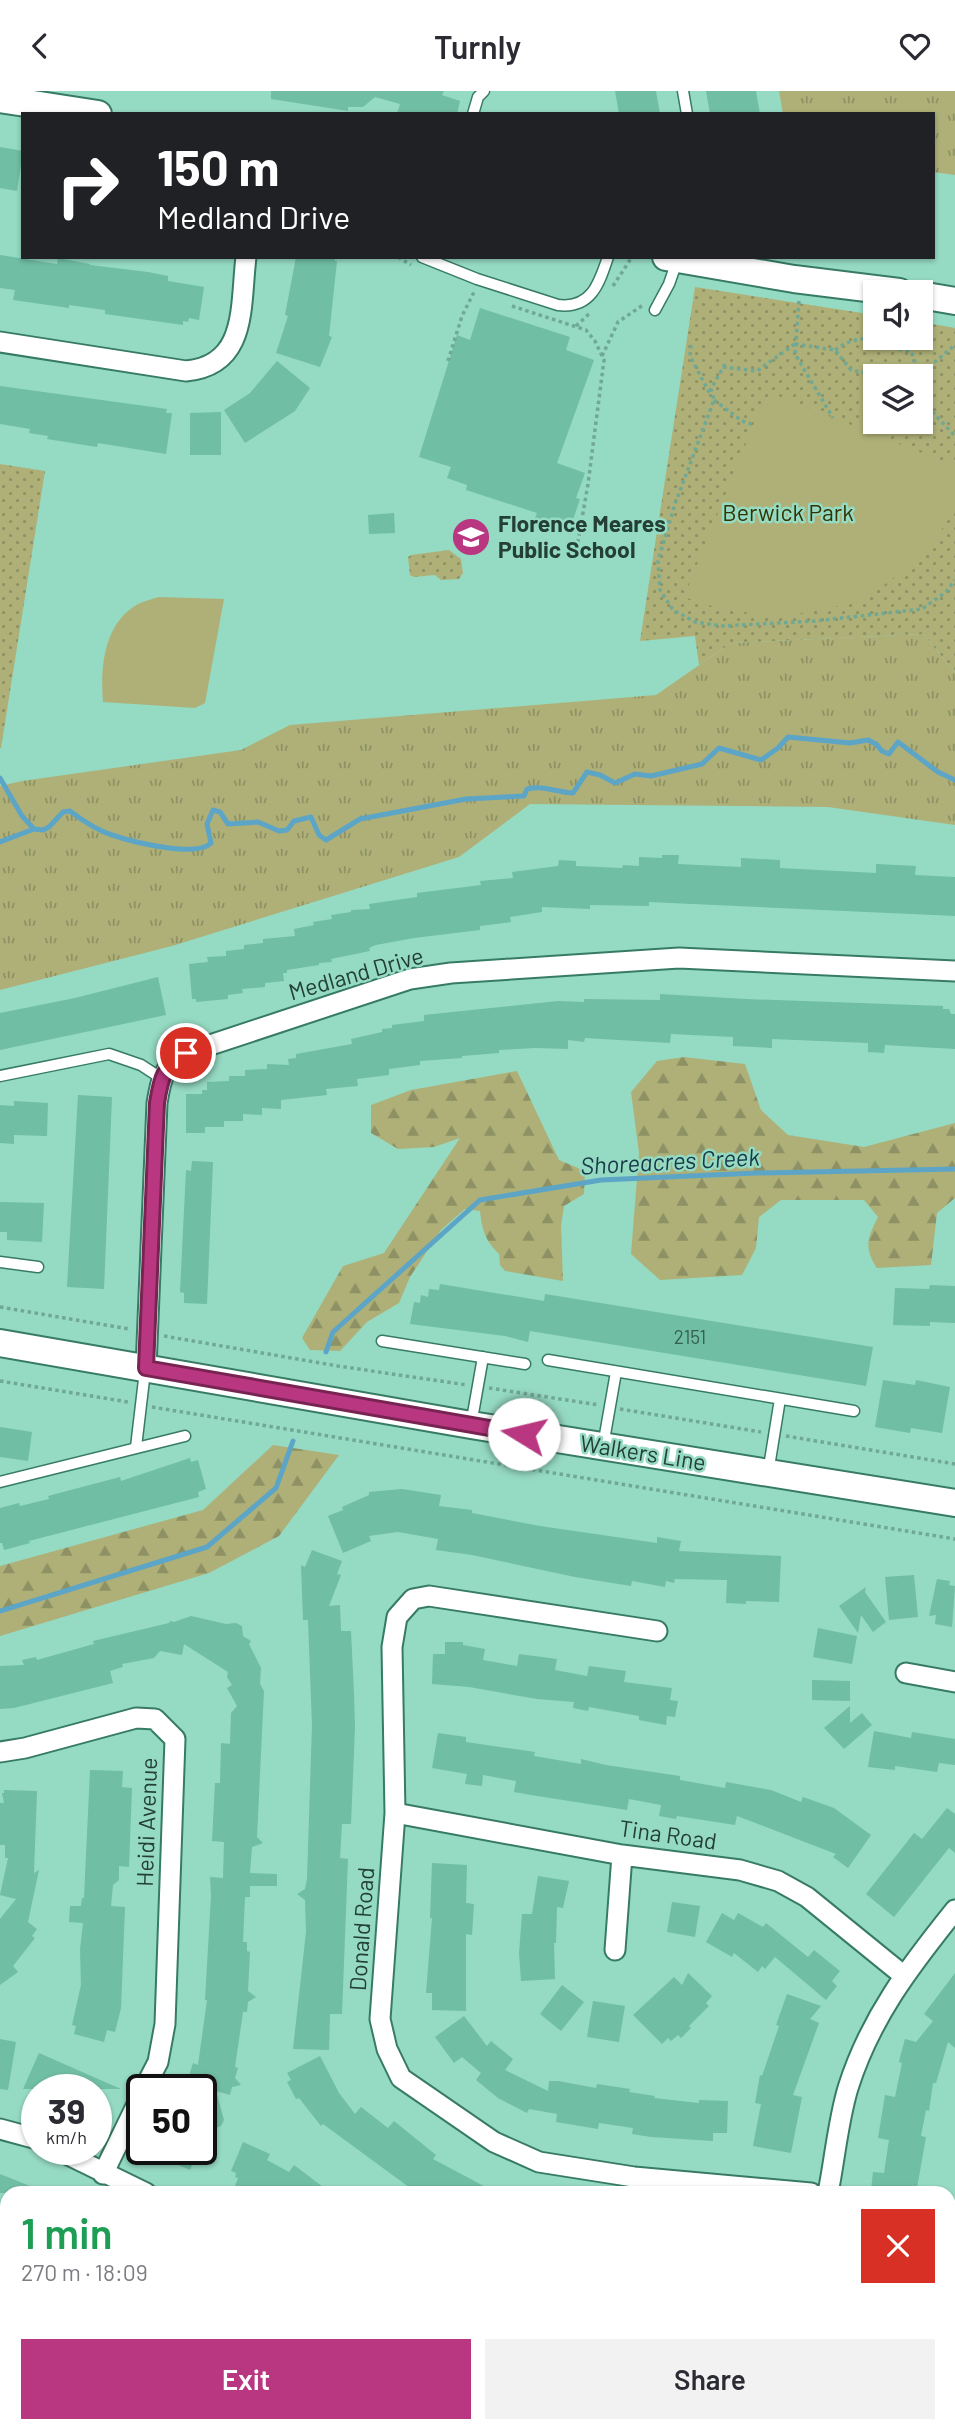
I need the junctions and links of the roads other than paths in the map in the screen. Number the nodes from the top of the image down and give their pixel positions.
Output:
1 (484, 91) edge
2 (683, 91) edge
3 (0, 99) edge
4 (85, 112) edge
5 (474, 112) edge
6 (687, 112) edge
7 (246, 259) edge
8 (427, 259) edge
9 (607, 259) edge
10 (674, 259) edge
11 (680, 259) edge
12 (863, 288) edge
13 (933, 297) edge
14 (955, 301) edge
15 (655, 310) dead end
16 (0, 342) edge
17 (955, 971) edge
18 (0, 1076) edge
19 (161, 1078) junction
20 (0, 1262) edge
21 (38, 1266) dead end
22 (382, 1341) dead end
23 (0, 1343) edge
24 (482, 1357) junction
25 (548, 1360) dead end
26 (525, 1364) dead end
27 (146, 1368) junction
28 (616, 1372) junction
29 (780, 1399) junction
30 (854, 1412) dead end
31 (471, 1425) junction
32 (185, 1436) dead end
33 (603, 1446) junction
34 (136, 1447) junction
35 (768, 1473) junction
36 (0, 1482) edge
37 (955, 1503) edge
38 (657, 1631) dead end
39 (906, 1673) dead end
40 (955, 1682) edge
41 (0, 1752) edge
42 (396, 1813) junction
43 (622, 1855) junction
44 (955, 1910) edge
45 (615, 1950) dead end
46 (904, 1975) junction
47 (152, 2074) edge
48 (126, 2126) edge
49 (0, 2129) edge
50 (21, 2135) edge
51 (87, 2165) edge
52 (103, 2173) junction
53 (131, 2186) edge
54 (734, 2186) edge
55 (829, 2186) edge

1 - 5 lane
2 - 6 lane
3 - 4 main road
7 - 16 street
8 - 9 lane
10 - 15 lane
11 - 12 main road
13 - 14 main road
17 - 19 street, Medland Drive
18 - 19 lane
19 - 27 street
20 - 21 lane
22 - 24 lane
23 - 27 main road, Walkers Line
24 - 26 lane
24 - 31 lane
25 - 28 lane
27 - 31 main road, Walkers Line
27 - 34 lane
28 - 29 lane
28 - 33 lane
29 - 30 lane
29 - 35 lane
31 - 33 main road, Walkers Line
32 - 34 lane
33 - 35 main road, Walkers Line
34 - 36 lane
35 - 37 main road, Walkers Line
38 - 42 street, Donald Road
39 - 40 street
41 - 47 street, Heidi Avenue
42 - 43 street, Tina Road
42 - 54 street, Donald Road
43 - 45 street
43 - 46 street, Tina Road
44 - 46 street
46 - 55 street
48 - 52 street, Heidi Avenue
49 - 50 street
51 - 52 street
52 - 53 street

